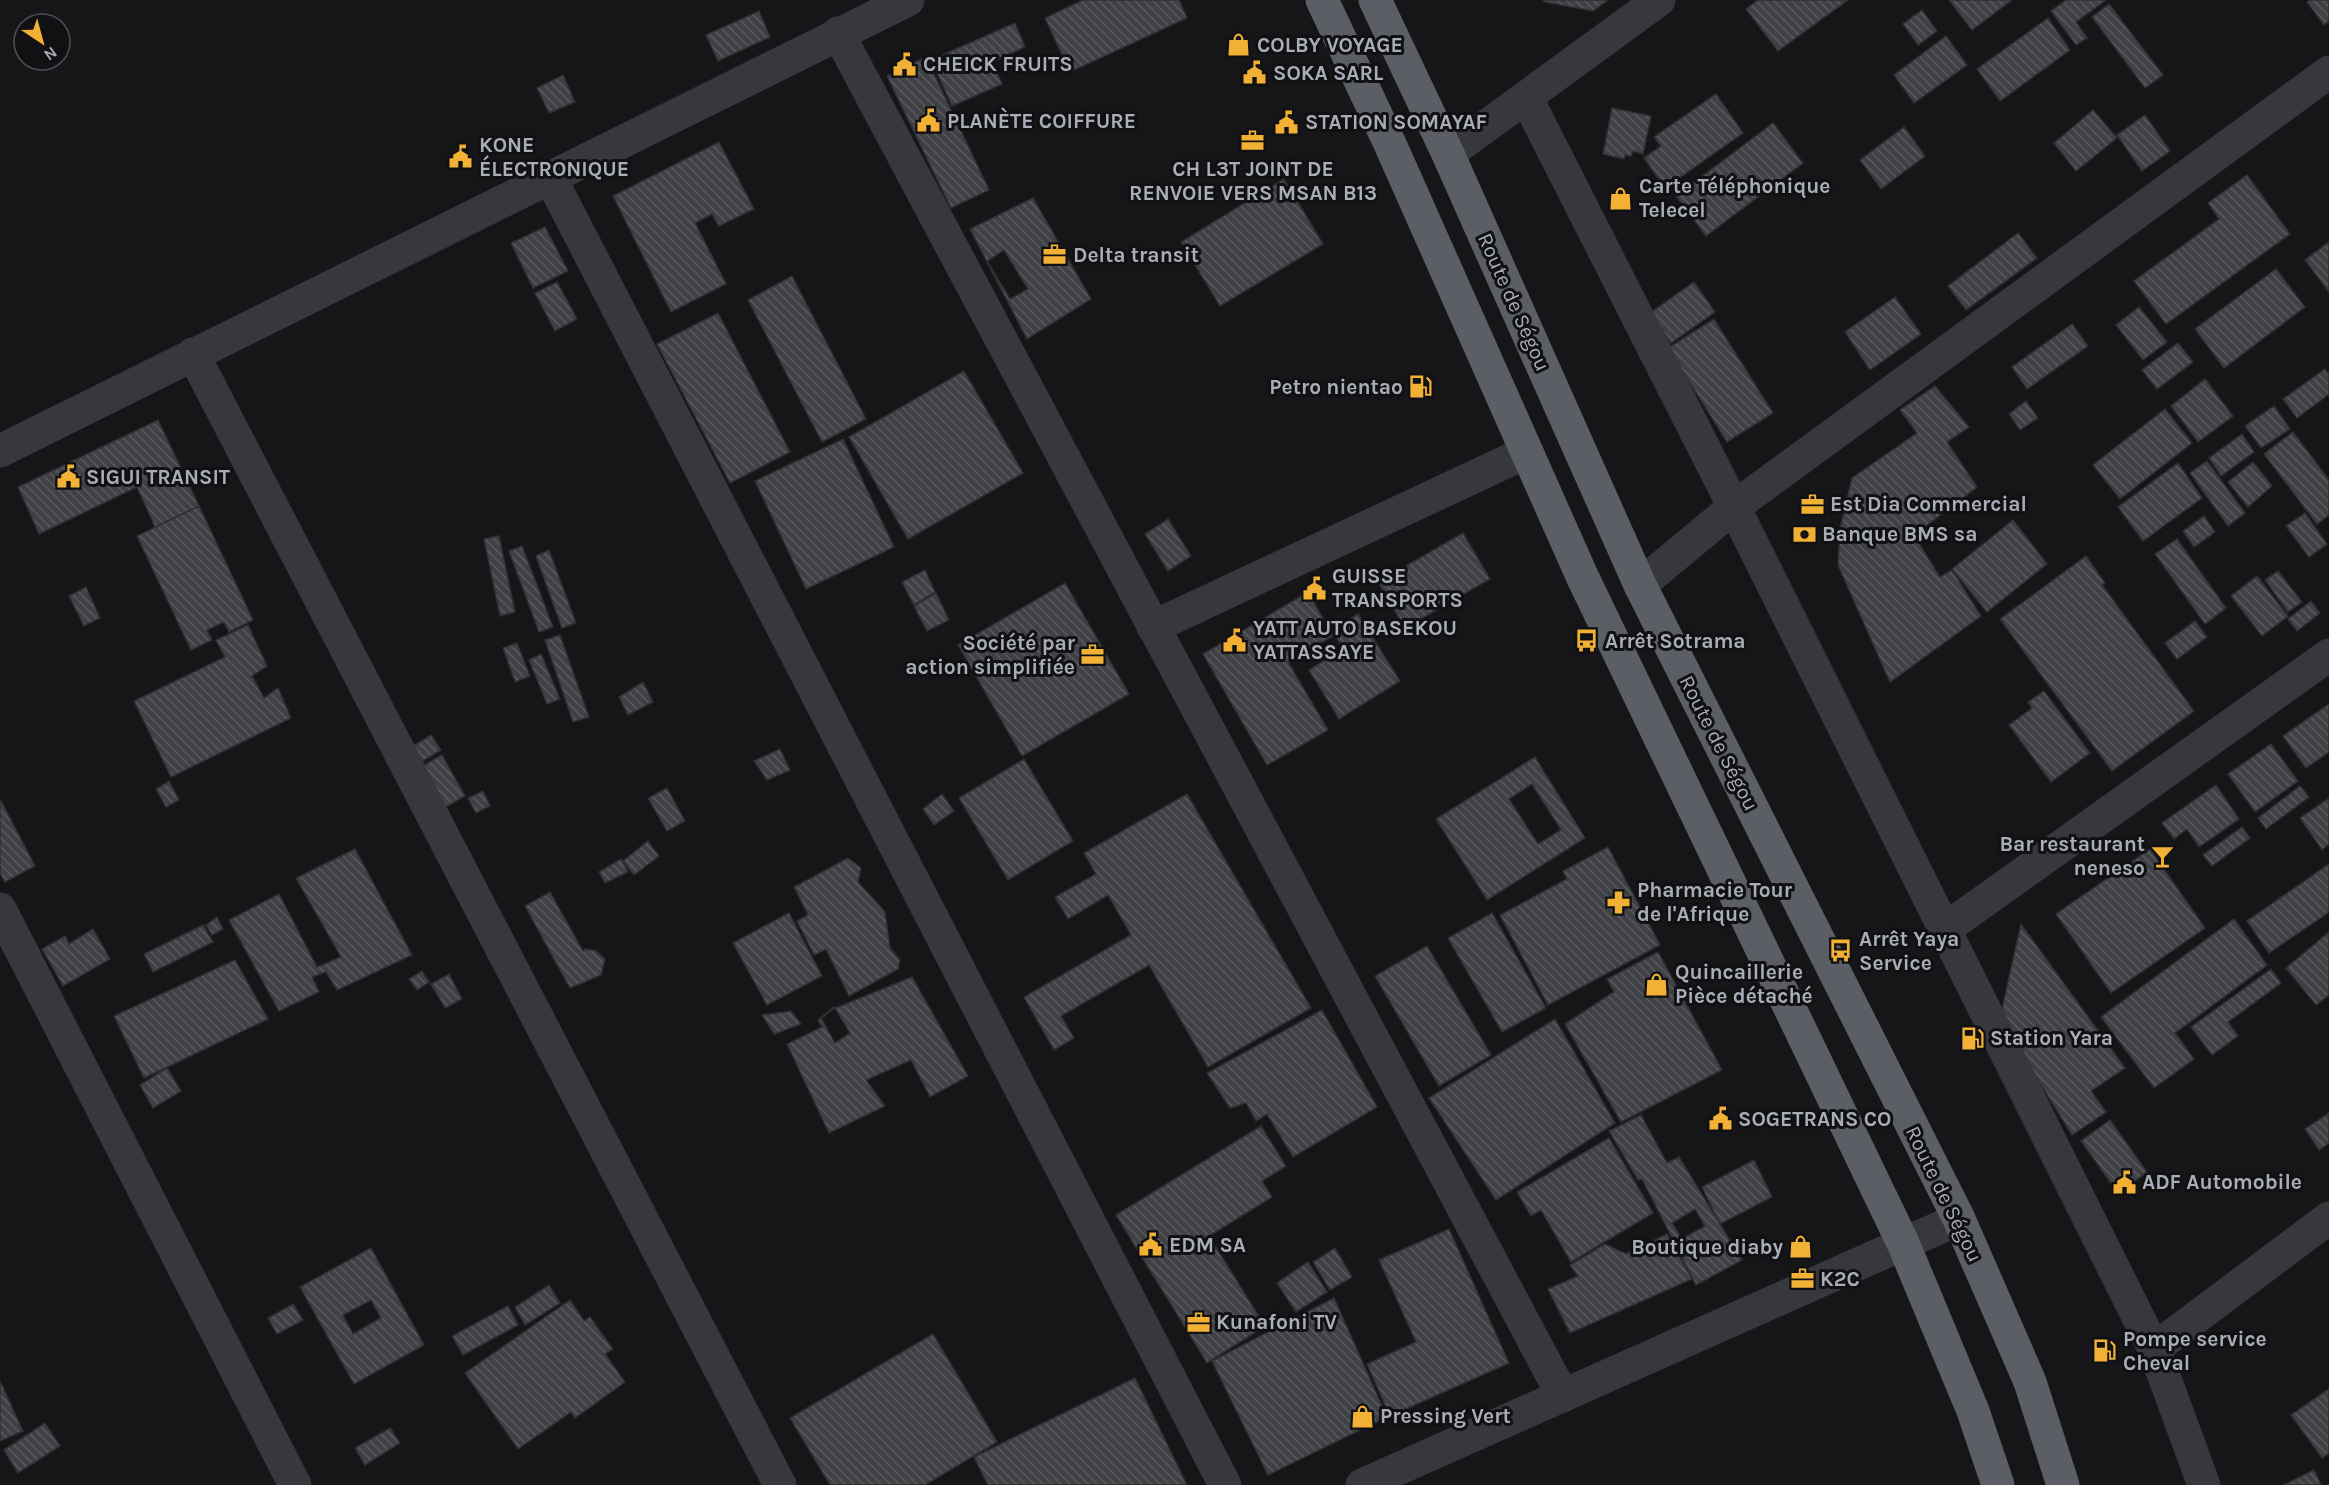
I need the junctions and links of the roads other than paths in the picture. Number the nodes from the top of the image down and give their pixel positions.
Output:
1 (908, 0) edge
2 (1322, 0) edge
3 (1375, 0) edge
4 (1659, 0) edge
5 (838, 33) junction
6 (2329, 72) edge
7 (1526, 97) junction
8 (1448, 154) junction
9 (550, 177) junction
10 (193, 354) junction
11 (0, 451) edge
12 (1527, 452) junction
13 (1734, 507) junction
14 (1640, 585) junction
15 (1153, 627) junction
16 (2329, 655) edge
17 (0, 909) edge
18 (1946, 929) junction
19 (2329, 1218) edge
20 (1959, 1219) junction
21 (1903, 1243) junction
22 (2154, 1349) junction
23 (1563, 1396) junction
24 (295, 1485) edge
25 (780, 1485) edge
26 (1225, 1485) edge
27 (1362, 1485) edge
28 (1998, 1485) edge
29 (2063, 1485) edge
30 (2204, 1485) edge

1 - 5 street
2 - 12 highway
3 - 8 highway, Route de Ségou
4 - 7 street
5 - 9 street
5 - 15 street
6 - 13 street
7 - 8 street
7 - 13 street
8 - 14 highway, Route de Ségou
9 - 10 street
9 - 26 street
10 - 11 street
10 - 25 street
12 - 15 street
12 - 21 highway
13 - 14 street
13 - 18 street
14 - 20 highway, Route de Ségou
15 - 23 street
16 - 18 street
17 - 24 street
18 - 22 street
19 - 22 street
20 - 21 street
20 - 29 highway, Route de Ségou
21 - 23 street
21 - 28 highway
22 - 30 street
23 - 27 street

